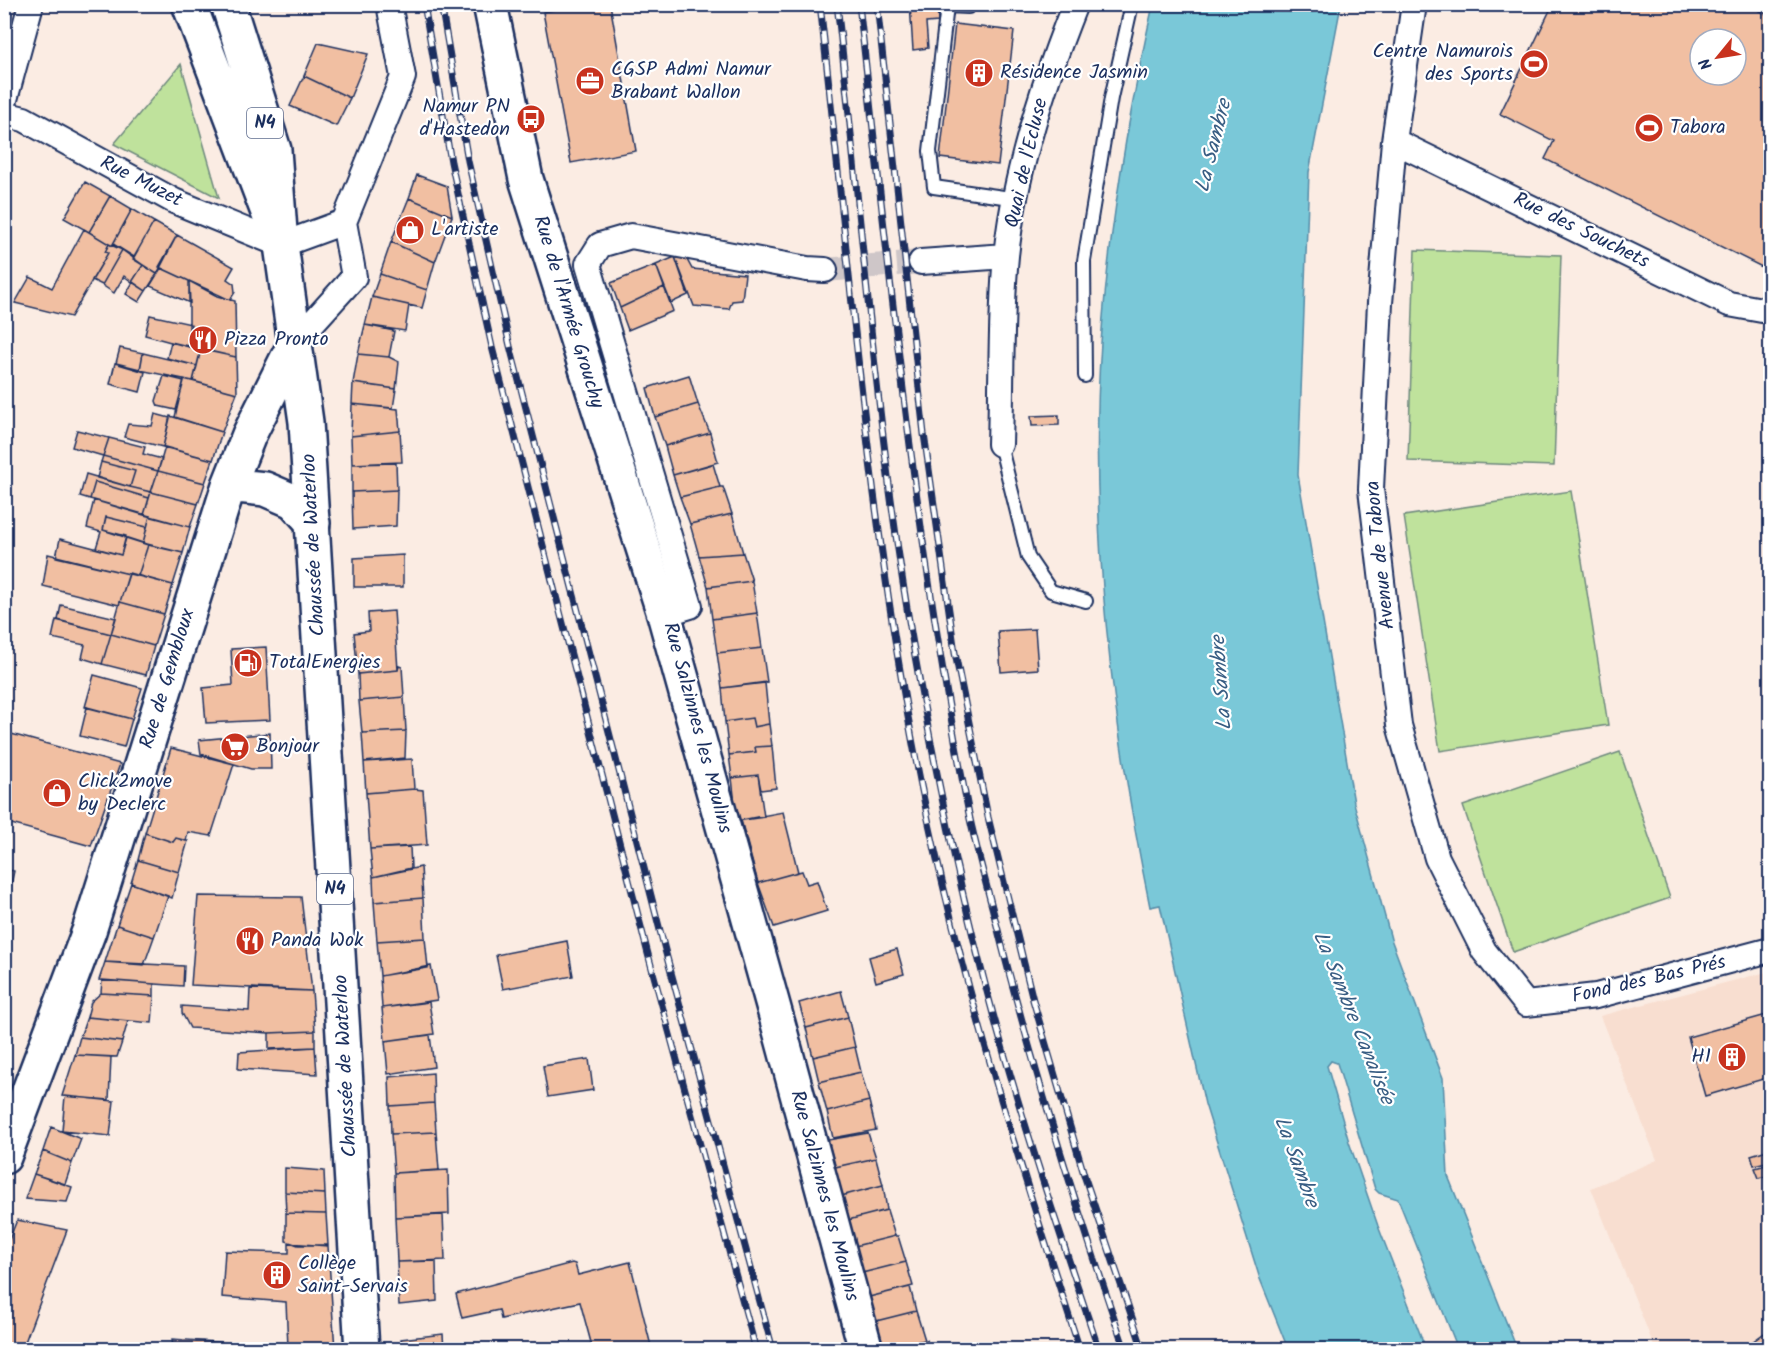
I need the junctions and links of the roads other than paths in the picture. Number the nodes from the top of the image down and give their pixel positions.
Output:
1 (31, 4) edge
2 (228, 4) edge
3 (389, 4) edge
4 (490, 4) edge
5 (970, 4) edge
6 (1075, 4) edge
7 (1132, 4) edge
8 (1414, 4) edge
9 (192, 13) edge
10 (4, 103) edge
11 (14, 116) edge
12 (1394, 141) junction
13 (1017, 199) junction
14 (344, 222) junction
15 (281, 245) junction
16 (1006, 256) junction
17 (921, 262) tunnel mouth
18 (825, 270) tunnel mouth
19 (1770, 309) edge
20 (296, 341) junction
21 (1085, 376) dead end
22 (1000, 444) joint
23 (229, 485) junction
24 (313, 523) junction
25 (1086, 601) dead end
26 (664, 614) junction
27 (1770, 950) edge
28 (1526, 1004) joint
29 (4, 1157) edge
30 (362, 1350) edge
31 (866, 1350) edge

1 - 10 street
2 - 15 main road, N4
3 - 14 street
4 - 26 main road, Rue de l'Armée Grouchy
5 - 13 lane
6 - 13 street, Quai de l'Ecluse
7 - 21 lane
8 - 12 street, Avenue de Tabora
9 - 15 main road
11 - 15 street, Rue Muzet
12 - 19 street, Rue des Souchets
12 - 28 street, Avenue de Tabora
13 - 16 street, Quai de l'Ecluse
14 - 15 street
14 - 20 street
15 - 20 main road, Chaussée de Waterloo / N4
16 - 17 street
16 - 22 street, Quai de l'Ecluse
18 - 26 street, Rue Salzinnes les Moulins
20 - 23 main road, Rue de Gembloux
20 - 24 main road, Chaussée de Waterloo / N4
22 - 25 lane
23 - 24 main road
23 - 29 main road, Rue de Gembloux
24 - 30 main road, Chaussée de Waterloo / N4
26 - 31 main road, Rue Salzinnes les Moulins
27 - 28 street, Fond des Bas Prés

